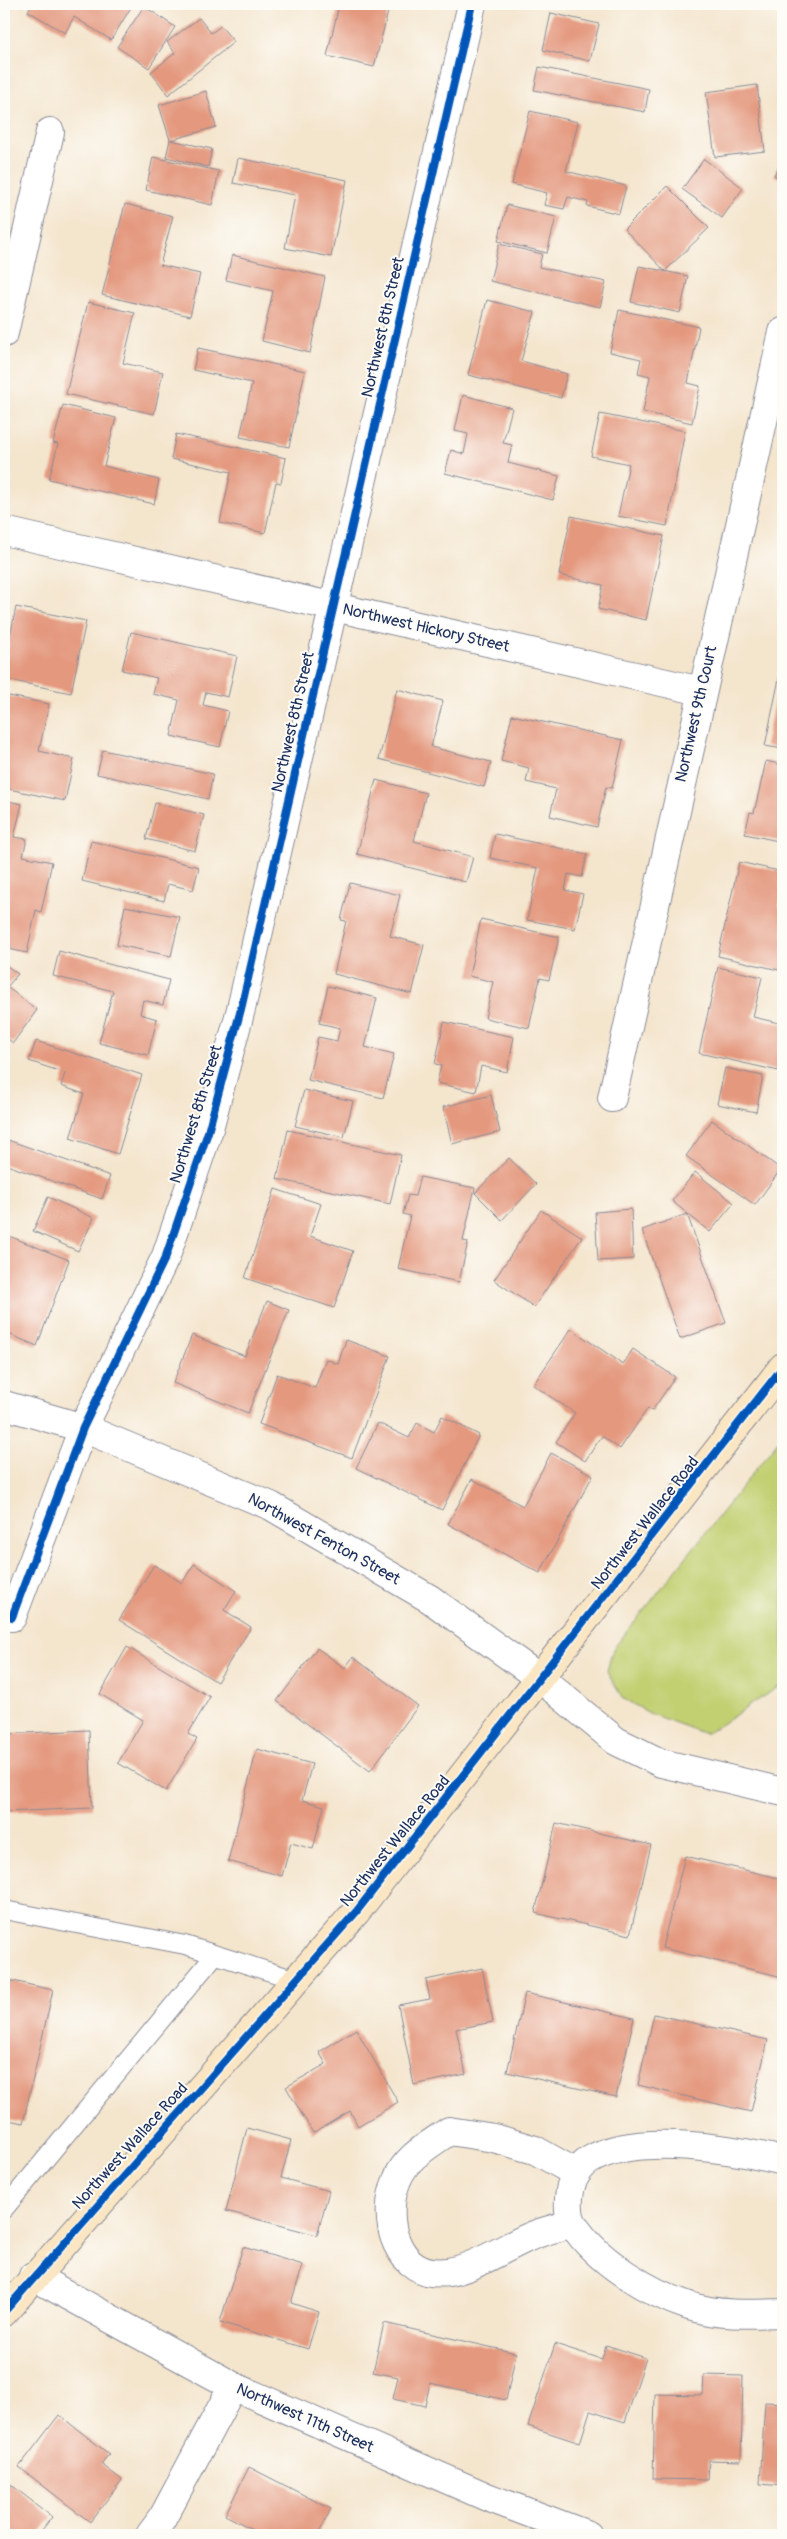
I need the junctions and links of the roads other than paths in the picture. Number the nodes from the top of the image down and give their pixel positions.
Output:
1 (472, 4) edge
2 (50, 132) dead end
3 (783, 332) edge
4 (4, 333) edge
5 (4, 531) edge
6 (334, 606) junction
7 (701, 691) junction
8 (612, 1098) dead end
9 (783, 1367) edge
10 (4, 1405) edge
11 (83, 1428) junction
12 (12, 1617) dead end
13 (542, 1679) junction
14 (783, 1792) edge
15 (4, 1910) edge
16 (215, 1955) junction
17 (296, 1980) junction
18 (783, 2161) edge
19 (576, 2173) junction
20 (4, 2209) edge
21 (572, 2223) junction
22 (33, 2276) junction
23 (4, 2312) edge
24 (783, 2313) edge
25 (233, 2386) junction
26 (150, 2535) edge
27 (588, 2535) edge

1 - 6 street, Northwest 8th Street
2 - 4 street
3 - 7 street, Northwest 9th Court
5 - 6 street, Northwest Hickory Street
6 - 7 street, Northwest Hickory Street
6 - 11 street, Northwest 8th Street
7 - 8 street, Northwest 9th Court
9 - 13 street, Northwest Wallace Road
10 - 11 street, Northwest Fenton Street
11 - 12 street, Northwest 8th Street
11 - 13 street, Northwest Fenton Street
13 - 14 street, Northwest Fenton Street
13 - 17 street, Northwest Wallace Road
15 - 16 lane
16 - 17 lane
16 - 20 lane
17 - 22 street, Northwest Wallace Road
18 - 19 street
19 - 21 street
19 - 21 street
21 - 24 street
22 - 23 street, Northwest Wallace Road
22 - 25 street, Northwest 11th Street
25 - 26 street
25 - 27 street, Northwest 11th Street

